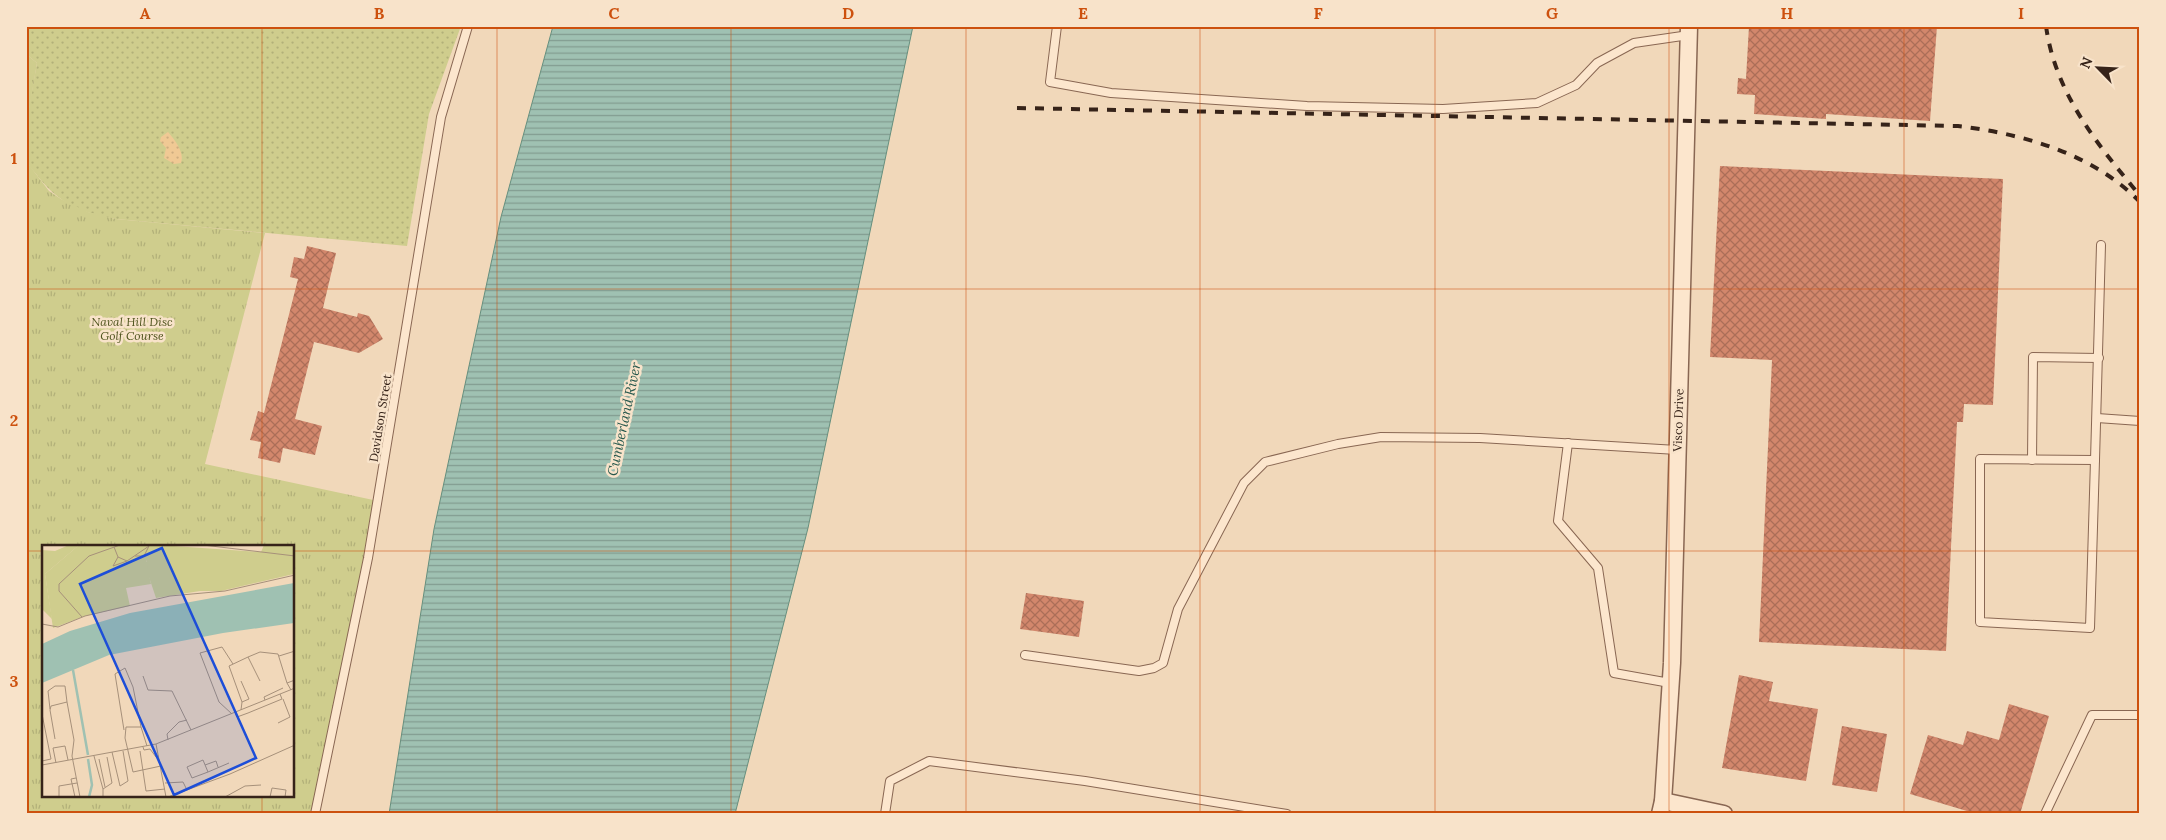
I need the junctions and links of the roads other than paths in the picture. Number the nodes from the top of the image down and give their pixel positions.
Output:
1 (468, 26) edge
2 (1057, 26) edge
3 (1689, 30) edge
4 (2101, 245) dead end
5 (2098, 358) junction
6 (2097, 418) junction
7 (2140, 421) edge
8 (1568, 444) junction
9 (1678, 450) junction
10 (2032, 460) junction
11 (2095, 460) junction
12 (1025, 654) dead end
13 (1670, 683) junction
14 (2140, 715) edge
15 (1662, 808) edge
16 (315, 814) edge
17 (885, 814) edge
18 (1287, 814) edge
19 (1724, 814) edge
20 (2045, 814) edge

1 - 16 lane, Davidson Street
2 - 3 lane
3 - 9 street, Visco Drive
4 - 5 lane
5 - 6 lane
5 - 10 lane
6 - 7 lane
6 - 11 lane
8 - 9 lane
8 - 12 lane
8 - 13 lane
9 - 13 street, Visco Drive
10 - 11 lane
10 - 11 lane
13 - 15 street, Visco Drive
14 - 20 lane
15 - 19 street
17 - 18 lane

